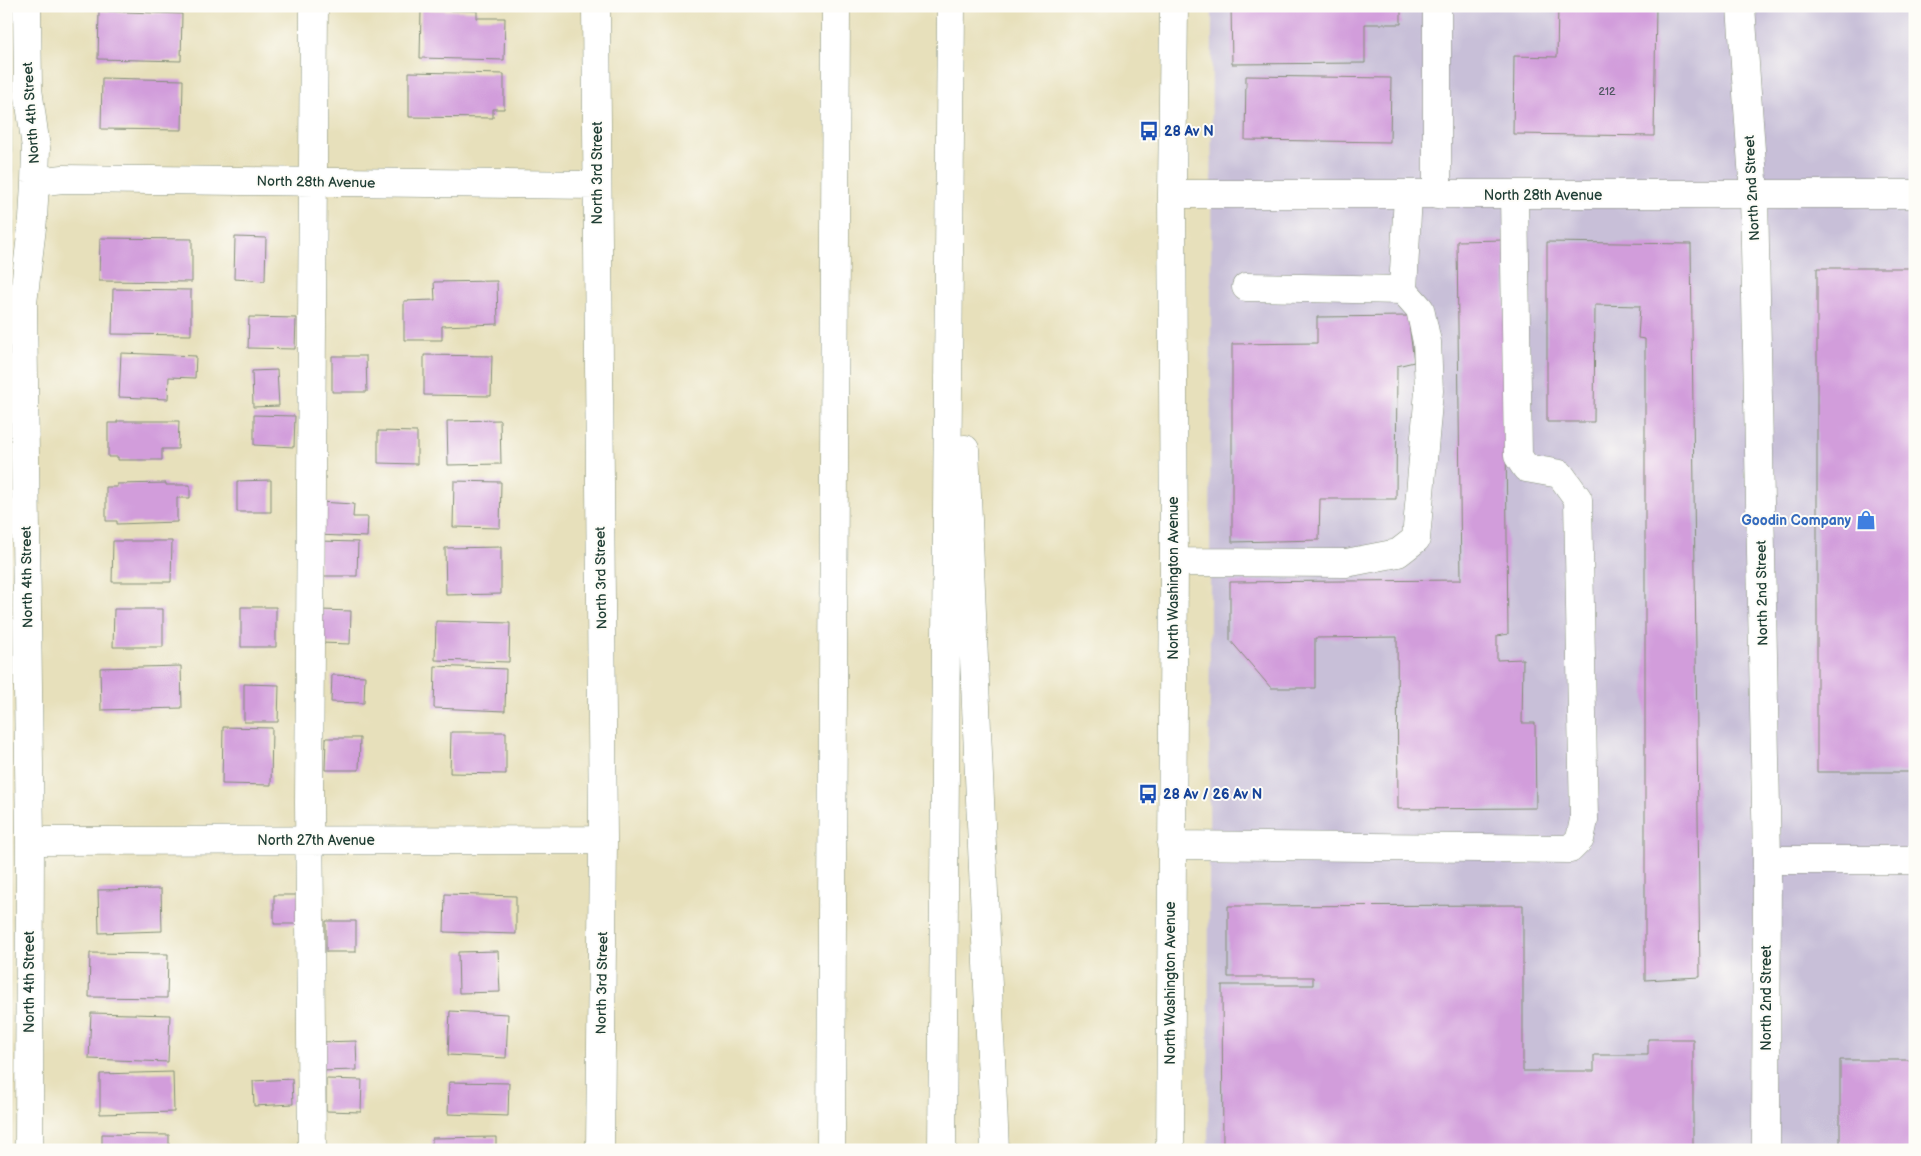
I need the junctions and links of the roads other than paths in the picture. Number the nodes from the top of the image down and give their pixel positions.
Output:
1 (27, 6) edge
2 (314, 6) edge
3 (596, 6) edge
4 (836, 6) edge
5 (951, 6) edge
6 (1174, 6) edge
7 (1436, 6) edge
8 (1742, 6) edge
9 (950, 118) junction
10 (35, 182) junction
11 (313, 182) junction
12 (597, 185) junction
13 (1172, 194) junction
14 (1754, 194) junction
15 (1915, 194) edge
16 (1408, 195) junction
17 (1438, 195) junction
18 (1514, 195) junction
19 (1246, 287) dead end
20 (1402, 290) junction
21 (1174, 562) junction
22 (309, 840) junction
23 (603, 840) junction
24 (30, 841) junction
25 (1171, 845) junction
26 (1767, 860) junction
27 (1915, 860) edge
28 (830, 1148) edge
29 (29, 1150) edge
30 (312, 1150) edge
31 (600, 1150) edge
32 (942, 1150) edge
33 (995, 1150) edge
34 (1170, 1150) edge
35 (1766, 1150) edge

1 - 10 main road, North 4th Street
2 - 11 main road
3 - 12 main road, North 3rd Street
4 - 28 main road
5 - 9 main road
6 - 13 main road, North Washington Avenue
7 - 17 main road
8 - 14 main road, North 2nd Street
9 - 32 main road
9 - 33 main road
10 - 11 main road, North 28th Avenue
10 - 24 main road, North 4th Street
11 - 12 main road, North 28th Avenue
11 - 22 main road
12 - 23 main road, North 3rd Street
13 - 16 main road, North 28th Avenue
13 - 21 main road, North Washington Avenue
14 - 15 main road, North 28th Avenue
14 - 18 main road, North 28th Avenue
14 - 26 main road, North 2nd Street
16 - 17 main road, North 28th Avenue
16 - 20 main road
17 - 18 main road, North 28th Avenue
18 - 25 main road
19 - 20 main road
20 - 21 main road
21 - 25 main road, North Washington Avenue
22 - 23 main road, North 27th Avenue
22 - 24 main road, North 27th Avenue
22 - 30 main road
23 - 31 main road, North 3rd Street
24 - 29 main road, North 4th Street
25 - 34 main road, North Washington Avenue
26 - 27 main road
26 - 35 main road, North 2nd Street

